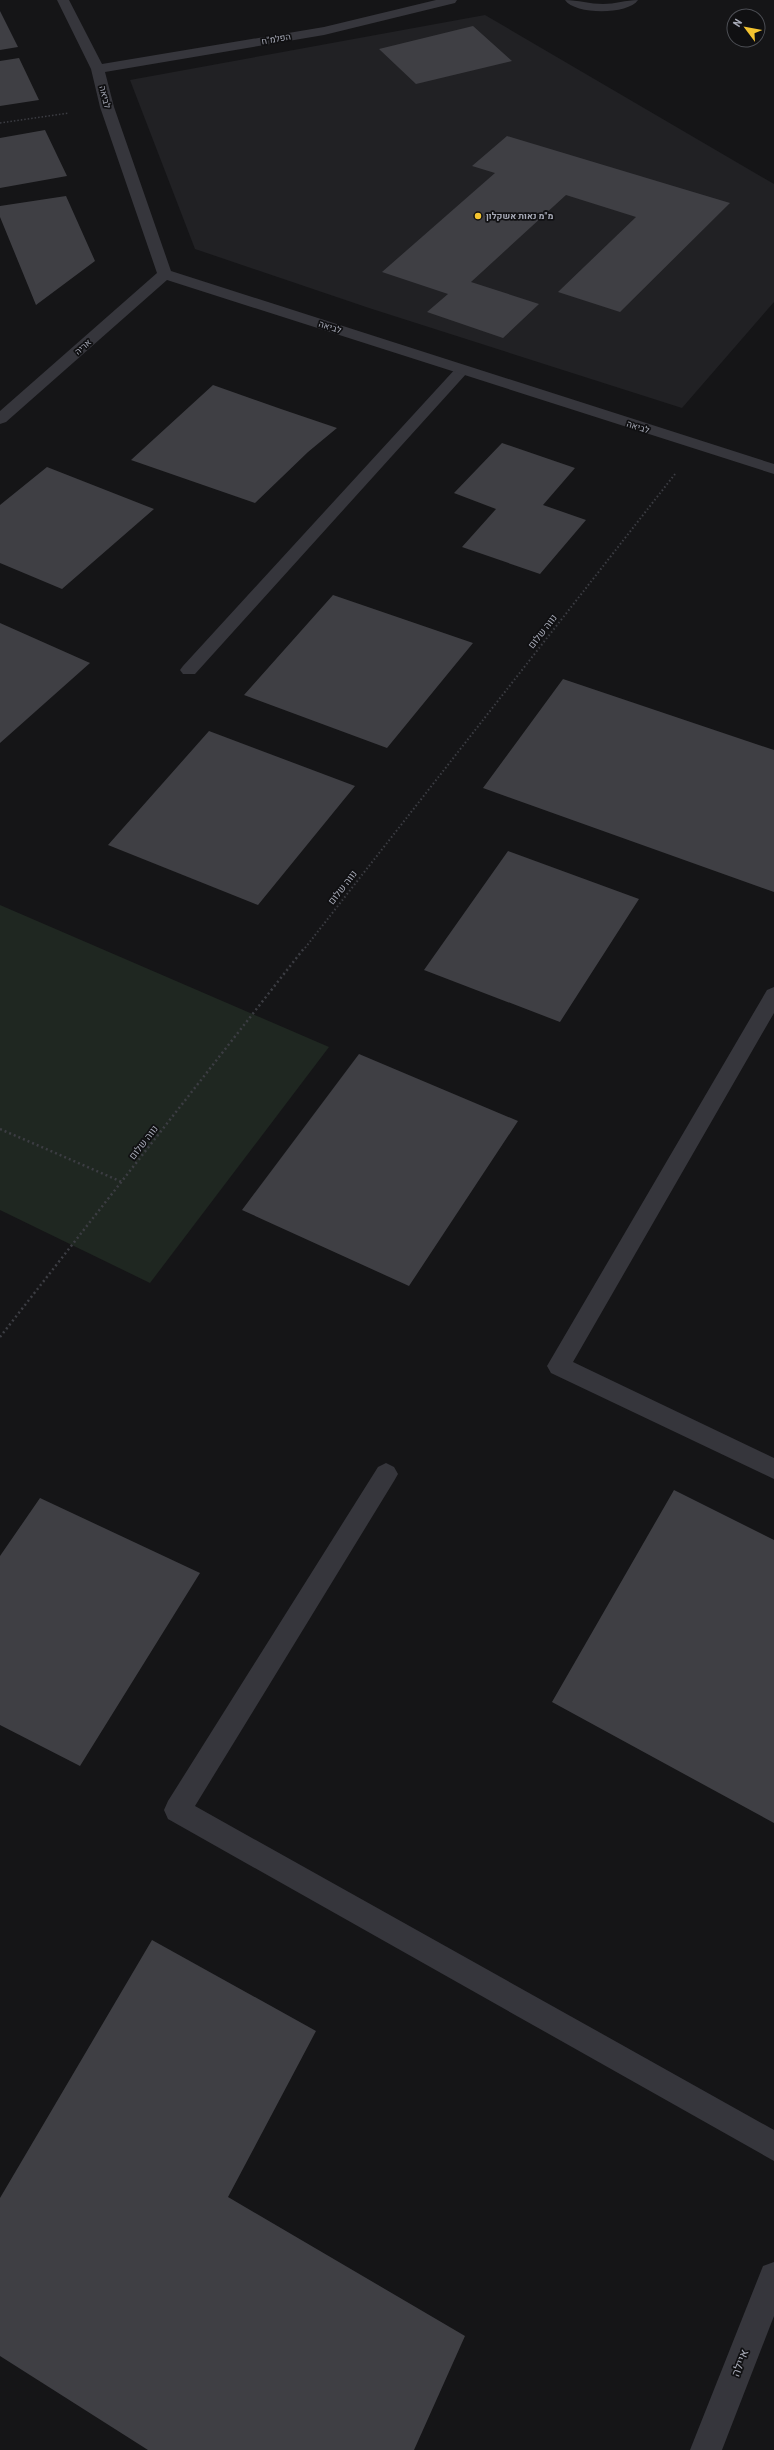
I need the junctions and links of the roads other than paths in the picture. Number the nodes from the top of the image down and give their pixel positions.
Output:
1 (63, 0) edge
2 (451, 0) edge
3 (571, 0) edge
4 (632, 0) edge
5 (98, 69) junction
6 (165, 274) junction
7 (462, 370) junction
8 (0, 419) edge
9 (774, 469) edge
10 (189, 670) dead end
11 (774, 995) edge
12 (774, 1469) edge
13 (386, 1474) dead end
14 (774, 2146) edge
15 (774, 2276) edge
16 (706, 2450) edge

1 - 5 street, לביאה
2 - 5 street, הפלמ"ח
3 - 4 street
5 - 6 street, לביאה
6 - 7 street, לביאה
6 - 8 street, אריה
7 - 9 street, לביאה
7 - 10 street
11 - 12 street
13 - 14 street
15 - 16 street, איילה

